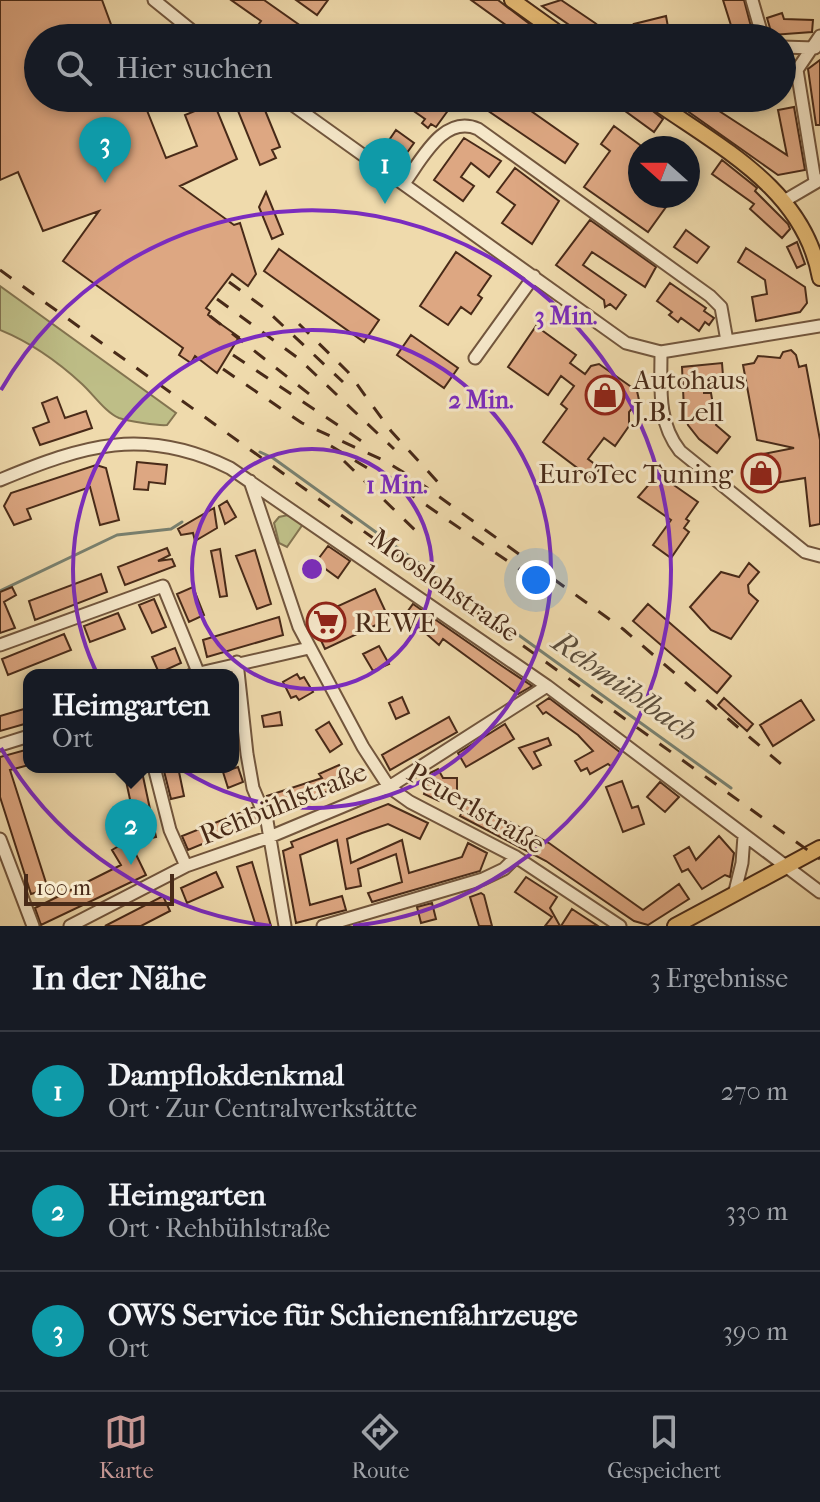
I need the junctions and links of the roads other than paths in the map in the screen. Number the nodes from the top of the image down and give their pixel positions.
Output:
1 (154, 0) edge
2 (512, 0) edge
3 (752, 0) edge
4 (184, 24) edge
5 (545, 24) edge
6 (759, 24) edge
7 (820, 36) edge
8 (796, 47) edge
9 (816, 48) edge
10 (303, 112) edge
11 (670, 112) edge
12 (818, 180) edge
13 (405, 182) junction
14 (784, 201) junction
15 (534, 276) junction
16 (820, 278) edge
17 (820, 326) edge
18 (727, 341) junction
19 (661, 352) junction
20 (475, 358) dead end
21 (0, 480) edge
22 (250, 480) junction
23 (820, 556) edge
24 (0, 645) edge
25 (309, 648) junction
26 (237, 662) junction
27 (192, 669) edge
28 (212, 669) edge
29 (238, 669) edge
30 (239, 680) edge
31 (547, 686) junction
32 (23, 738) edge
33 (0, 745) edge
34 (156, 773) edge
35 (389, 787) junction
36 (744, 836) junction
37 (267, 838) junction
38 (0, 839) edge
39 (820, 848) edge
40 (516, 857) junction
41 (186, 866) junction
42 (785, 869) junction
43 (820, 892) edge
44 (734, 895) junction
45 (681, 925) edge
46 (33, 926) edge
47 (70, 926) edge
48 (285, 926) edge
49 (323, 926) edge
50 (620, 926) edge

1 - 4 street
2 - 5 main road
3 - 6 street
7 - 9 street
8 - 9 street
9 - 12 street
10 - 13 street
11 - 14 main road
12 - 14 street
13 - 15 street
13 - 18 street
14 - 16 main road
15 - 19 street
15 - 20 street
17 - 18 street
18 - 19 street
19 - 23 street
21 - 22 street, Mooslohstraße
22 - 25 street, Peuerlstraße
22 - 31 street, Mooslohstraße
24 - 27 street
25 - 26 street
25 - 35 street, Peuerlstraße
26 - 28 street
26 - 29 street
30 - 37 street
31 - 35 street, Rehbühlstraße
31 - 36 street, Mooslohstraße
32 - 33 street
34 - 41 street
35 - 37 street, Rehbühlstraße
35 - 40 street, Peuerlstraße
36 - 42 street, Mooslohstraße
36 - 44 street
37 - 41 street, Rehbühlstraße
37 - 48 street
38 - 46 street
39 - 42 main road
40 - 49 street
40 - 50 street, Peuerlstraße
41 - 47 street, Rehbühlstraße
42 - 43 street, Mooslohstraße
42 - 44 main road
44 - 45 main road

